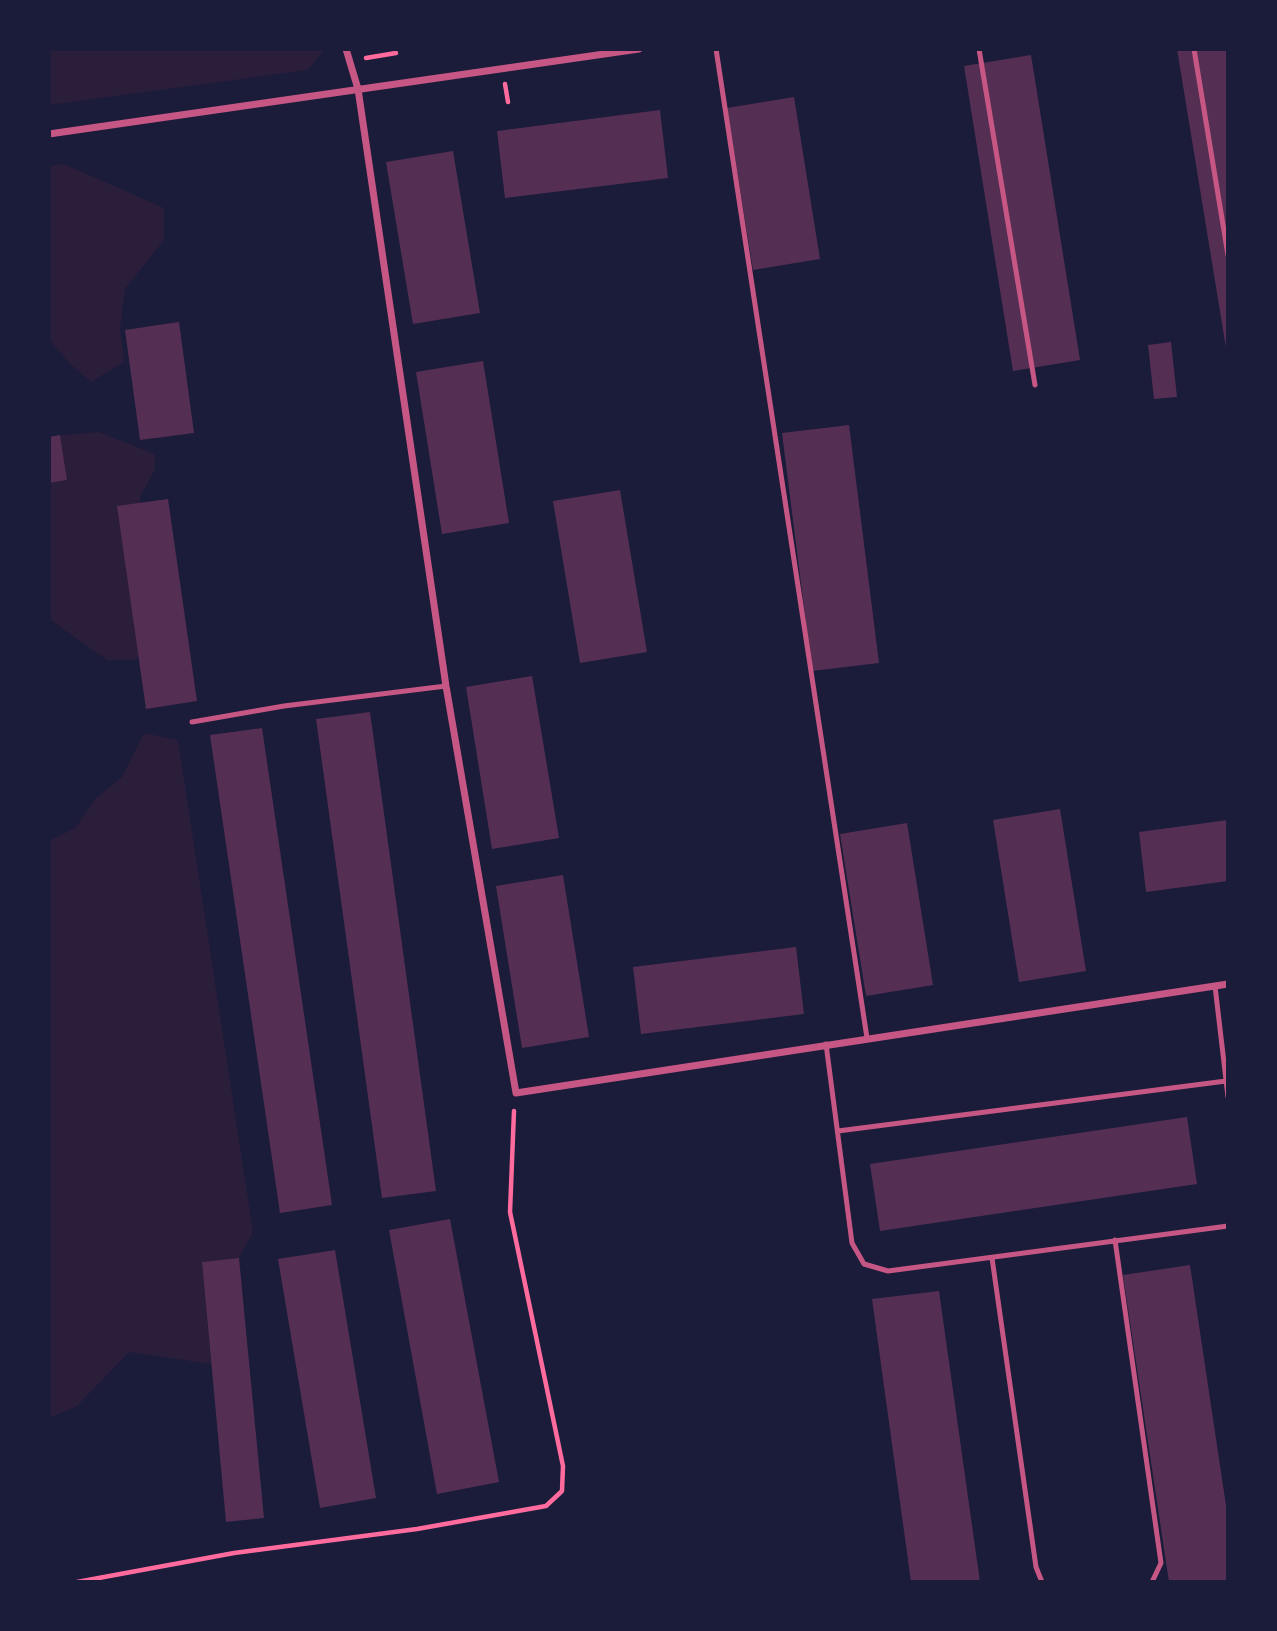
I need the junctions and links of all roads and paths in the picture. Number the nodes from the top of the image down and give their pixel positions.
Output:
1 (346, 49) edge
2 (639, 49) edge
3 (716, 49) edge
4 (979, 49) edge
5 (1194, 49) edge
6 (358, 89) junction
7 (49, 134) edge
8 (1228, 255) edge
9 (1035, 386) dead end
10 (446, 686) junction
11 (192, 722) dead end
12 (1228, 984) edge
13 (1214, 986) junction
14 (867, 1038) junction
15 (826, 1044) junction
16 (1226, 1081) junction
17 (516, 1093) junction
18 (1228, 1097) edge
19 (838, 1131) junction
20 (1228, 1226) edge
21 (1115, 1240) junction
22 (992, 1258) junction
23 (77, 1582) edge
24 (1042, 1582) edge
25 (1152, 1582) edge

1 - 6 street
2 - 6 street
3 - 14 lane
4 - 9 lane
5 - 8 lane
6 - 7 street
6 - 10 street
10 - 11 lane
10 - 17 street
12 - 13 street
13 - 14 street
13 - 16 lane
14 - 15 street
15 - 17 street
15 - 19 lane
16 - 18 lane
16 - 19 lane
17 - 23 path
19 - 22 lane
20 - 21 lane
21 - 22 lane
21 - 25 lane
22 - 24 lane

